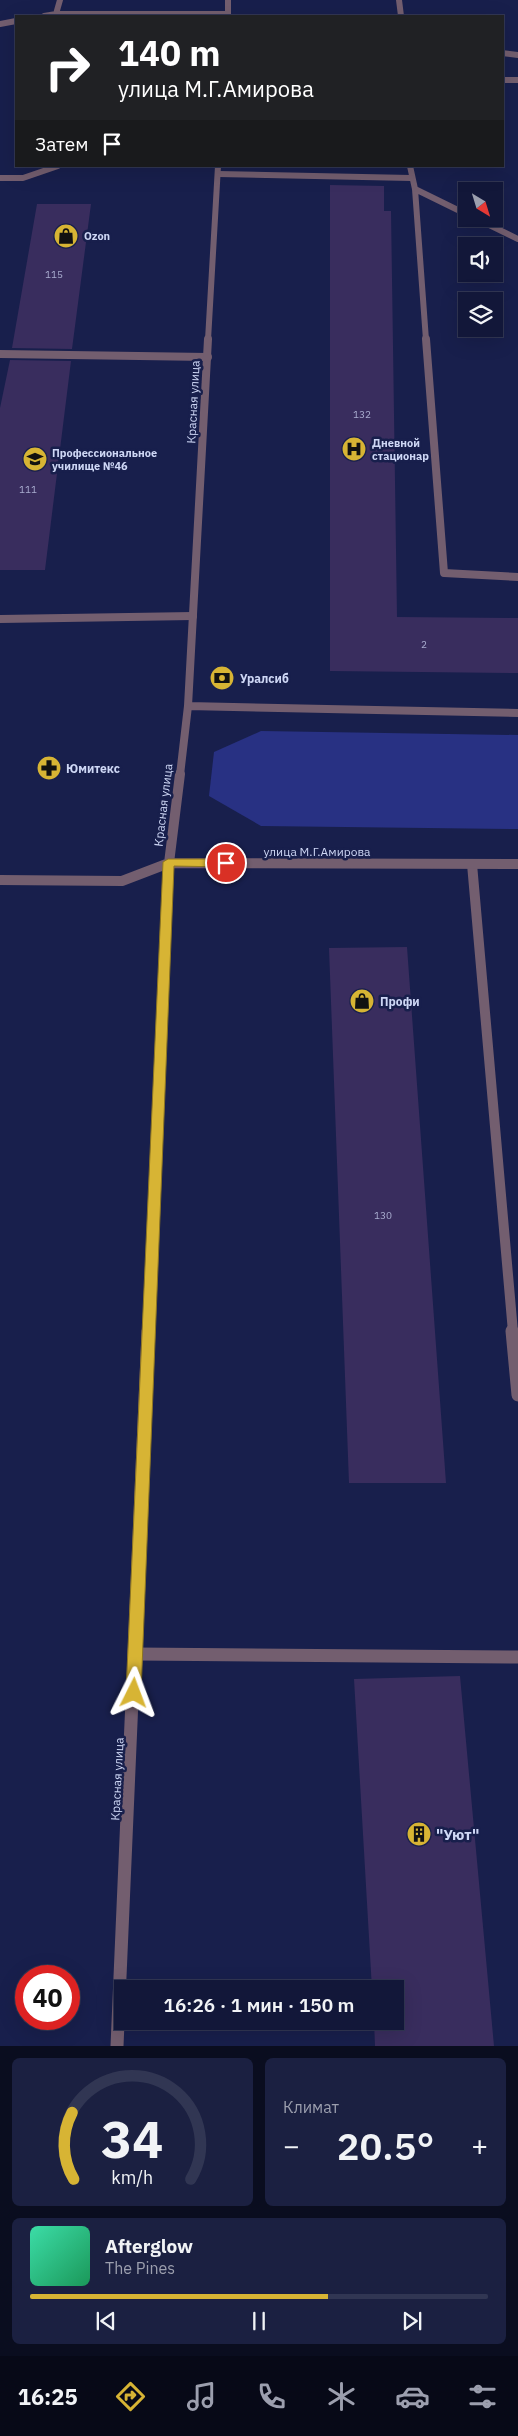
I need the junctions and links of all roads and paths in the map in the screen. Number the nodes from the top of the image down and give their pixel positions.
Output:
1 (60, 0) edge
2 (228, 0) edge
3 (399, 0) edge
4 (56, 14) junction
5 (50, 15) edge
6 (228, 15) edge
7 (401, 15) edge
8 (15, 22) edge
9 (0, 24) edge
10 (504, 53) edge
11 (518, 55) edge
12 (504, 80) edge
13 (518, 80) edge
14 (55, 167) edge
15 (410, 167) edge
16 (218, 170) edge
17 (0, 178) edge
18 (411, 178) junction
19 (415, 189) junction
20 (458, 210) edge
21 (495, 228) edge
22 (518, 239) edge
23 (0, 354) edge
24 (208, 357) junction
25 (518, 577) edge
26 (193, 616) junction
27 (0, 619) edge
28 (188, 706) junction
29 (518, 713) edge
30 (168, 862) junction
31 (472, 864) junction
32 (518, 864) edge
33 (0, 880) edge
34 (518, 1395) edge
35 (136, 1654) junction
36 (518, 1657) edge
37 (117, 2046) edge

1 - 4 street
2 - 6 street
3 - 7 street
4 - 5 street
4 - 6 street
8 - 9 street
10 - 11 street
12 - 13 street
14 - 17 street
15 - 18 street
16 - 18 street
16 - 24 street, Красная улица
18 - 19 street
19 - 20 street
19 - 25 street
21 - 22 street
23 - 24 street
24 - 26 street, Красная улица
26 - 27 street
26 - 28 street, Красная улица
28 - 29 street
28 - 30 street, Красная улица
30 - 31 street, улица М.Г.Амирова
30 - 33 street, улица М.Г.Амирова
30 - 35 street, Красная улица
31 - 32 street, улица М.Г.Амирова
31 - 34 street
35 - 36 street
35 - 37 street, Красная улица

